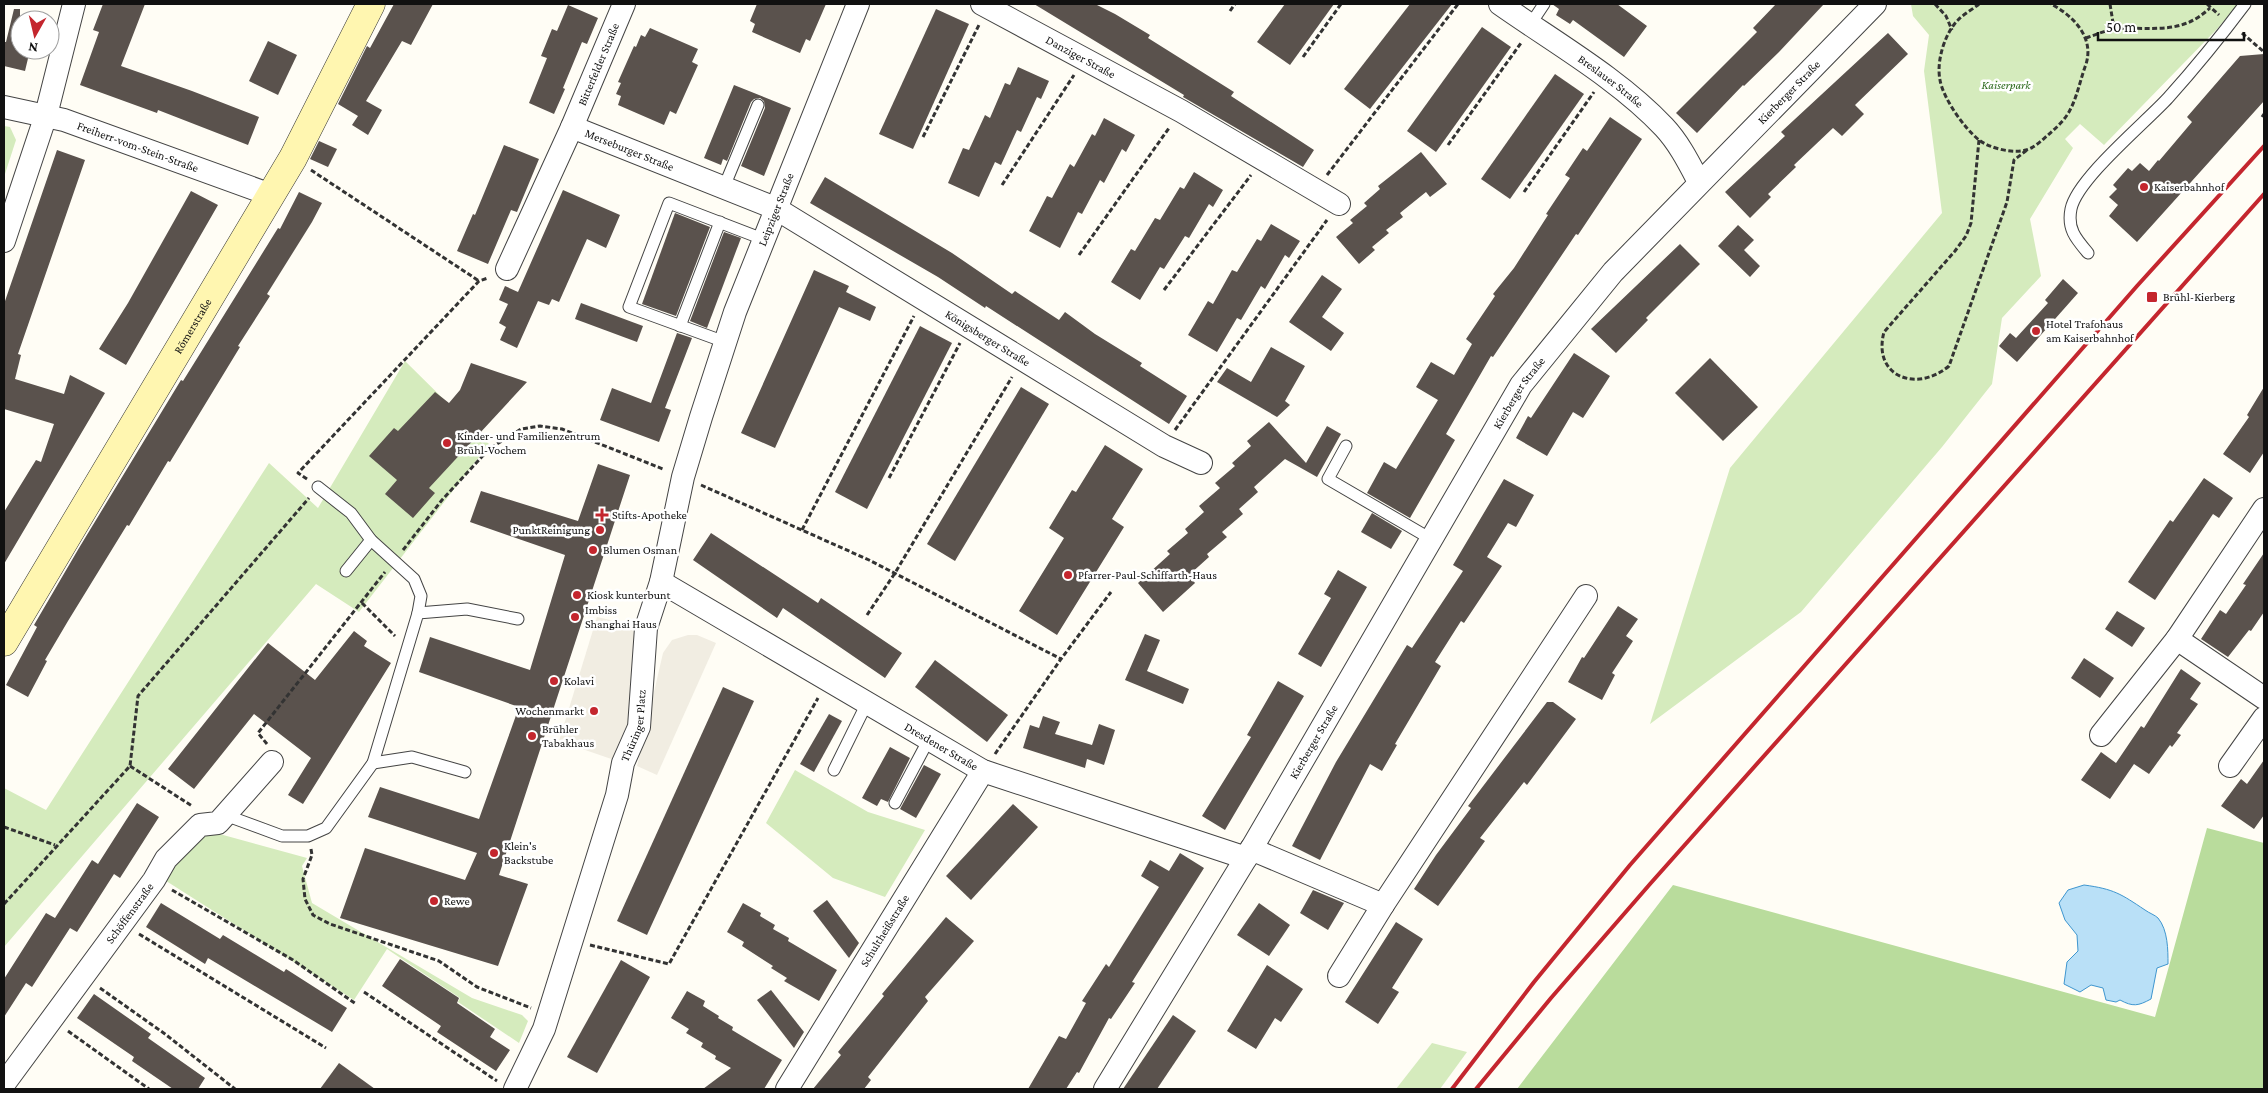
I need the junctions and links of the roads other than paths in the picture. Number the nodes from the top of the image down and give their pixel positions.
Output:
1 (74, 4) edge
2 (371, 4) edge
3 (624, 4) edge
4 (858, 4) edge
5 (1500, 4) edge
6 (1544, 4) edge
7 (1875, 4) edge
8 (2245, 4) edge
9 (985, 5) edge
10 (1531, 26) junction
11 (758, 105) dead end
12 (4, 107) edge
13 (46, 115) junction
14 (572, 127) junction
15 (1699, 182) junction
16 (724, 187) junction
17 (271, 196) junction
18 (1339, 204) road end
19 (775, 208) junction
20 (720, 222) junction
21 (763, 239) junction
22 (4, 241) edge
23 (2088, 253) dead end
24 (507, 269) road end
25 (680, 326) junction
26 (725, 342) junction
27 (700, 417) joint
28 (1346, 446) dead end
29 (1201, 463) dead end
30 (318, 487) road end
31 (2264, 509) edge
32 (1431, 539) junction
33 (371, 540) junction
34 (346, 571) dead end
35 (661, 582) junction
36 (1586, 596) dead end
37 (418, 613) junction
38 (518, 619) dead end
39 (2177, 638) junction
40 (4, 642) edge
41 (2264, 698) edge
42 (867, 703) junction
43 (2264, 718) edge
44 (2101, 735) dead end
45 (929, 739) junction
46 (272, 762) road end
47 (373, 763) junction
48 (2230, 766) dead end
49 (834, 770) dead end
50 (983, 770) junction
51 (465, 772) dead end
52 (895, 803) dead end
53 (221, 819) junction
54 (1248, 854) junction
55 (1383, 905) junction
56 (1340, 976) dead end
57 (4, 1084) edge
58 (508, 1087) edge
59 (787, 1089) edge
60 (1104, 1089) edge

1 - 13 street
2 - 17 main road, Römerstraße
3 - 14 street, Bitterfelder Straße
4 - 19 street, Leipziger Straße
5 - 10 street, Breslauer Straße
6 - 10 lane
7 - 15 street, Kierberger Straße
8 - 23 lane
9 - 18 street, Danziger Straße
10 - 15 street, Breslauer Straße
11 - 16 lane
12 - 13 street, Freiherr-vom-Stein-Straße
13 - 17 street, Freiherr-vom-Stein-Straße
13 - 22 street
14 - 16 street, Merseburger Straße
14 - 24 street, Merseburger Straße
15 - 32 street, Kierberger Straße
16 - 19 street, Merseburger Straße
17 - 40 main road, Römerstraße
19 - 21 street, Leipziger Straße
19 - 29 street, Königsberger Straße
20 - 21 lane
20 - 25 lane
20 - 25 lane
21 - 26 street, Leipziger Straße
25 - 26 lane
26 - 27 street, Leipziger Straße
27 - 35 street, Thüringer Platz
28 - 32 lane
30 - 33 lane
31 - 39 street
32 - 54 street, Kierberger Straße
33 - 34 lane
33 - 37 lane
35 - 42 street, Dresdener Straße
35 - 58 street, Thüringer Platz
36 - 55 street
37 - 38 lane
37 - 47 lane
39 - 41 street
39 - 44 street
42 - 45 street, Dresdener Straße
42 - 49 lane
43 - 48 street
45 - 50 street, Dresdener Straße
45 - 52 lane
46 - 53 street
47 - 51 lane
47 - 53 lane
50 - 54 street, Dresdener Straße
50 - 59 street, Schultheißstraße
53 - 57 street, Schöffenstraße
54 - 55 street
54 - 60 street, Kierberger Straße
55 - 56 street

